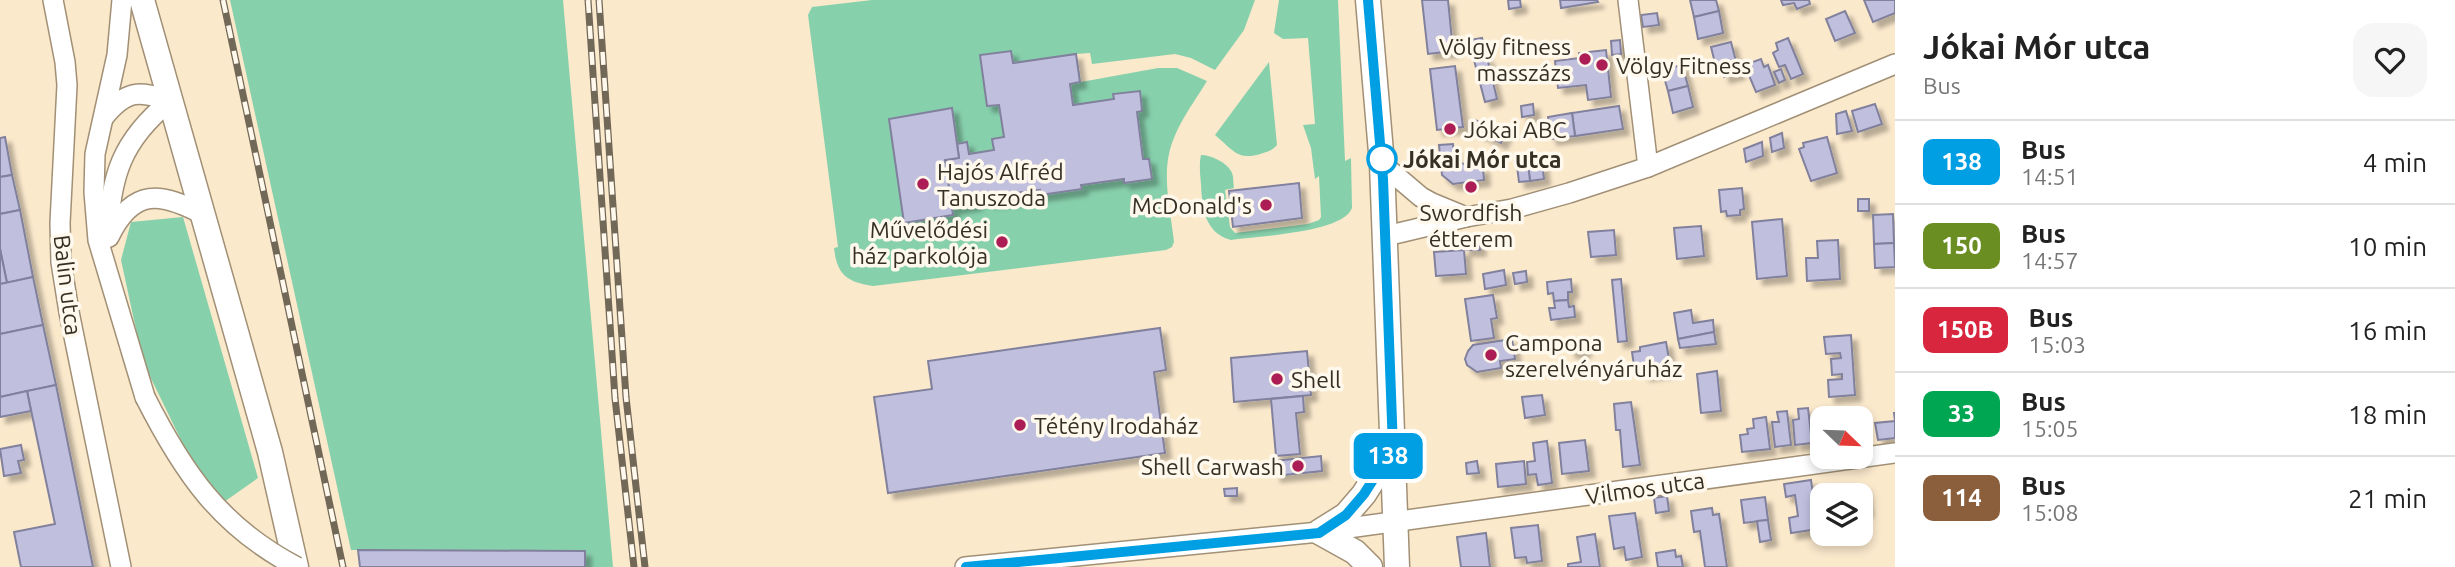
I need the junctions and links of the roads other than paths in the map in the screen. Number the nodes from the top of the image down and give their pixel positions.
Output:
1 (53, 0) edge
2 (122, 0) edge
3 (142, 0) edge
4 (1368, 0) edge
5 (1628, 0) edge
6 (1895, 64) edge
7 (170, 101) junction
8 (103, 118) junction
9 (1382, 164) junction
10 (1648, 167) junction
11 (204, 215) junction
12 (1466, 216) junction
13 (1386, 236) junction
14 (107, 241) junction
15 (112, 286) junction
16 (1393, 448) junction
17 (1895, 453) edge
18 (1396, 522) junction
19 (1319, 533) junction
20 (121, 567) edge
21 (296, 567) edge
22 (965, 567) edge
23 (1370, 567) edge
24 (1397, 567) edge

1 - 20 street, Balin utca
2 - 8 street
3 - 7 main road
4 - 9 main road
5 - 10 street
6 - 10 street
7 - 8 street
7 - 11 main road
7 - 14 street
8 - 15 street
9 - 12 street
9 - 13 main road
10 - 12 street
11 - 14 street
11 - 21 main road
12 - 13 street
13 - 16 main road
14 - 15 street
15 - 21 street, bridge
16 - 18 main road
16 - 19 main road
17 - 18 street, Vilmos utca
18 - 19 street, Vilmos utca
18 - 24 main road
19 - 22 street, Vilmos utca
19 - 23 main road

